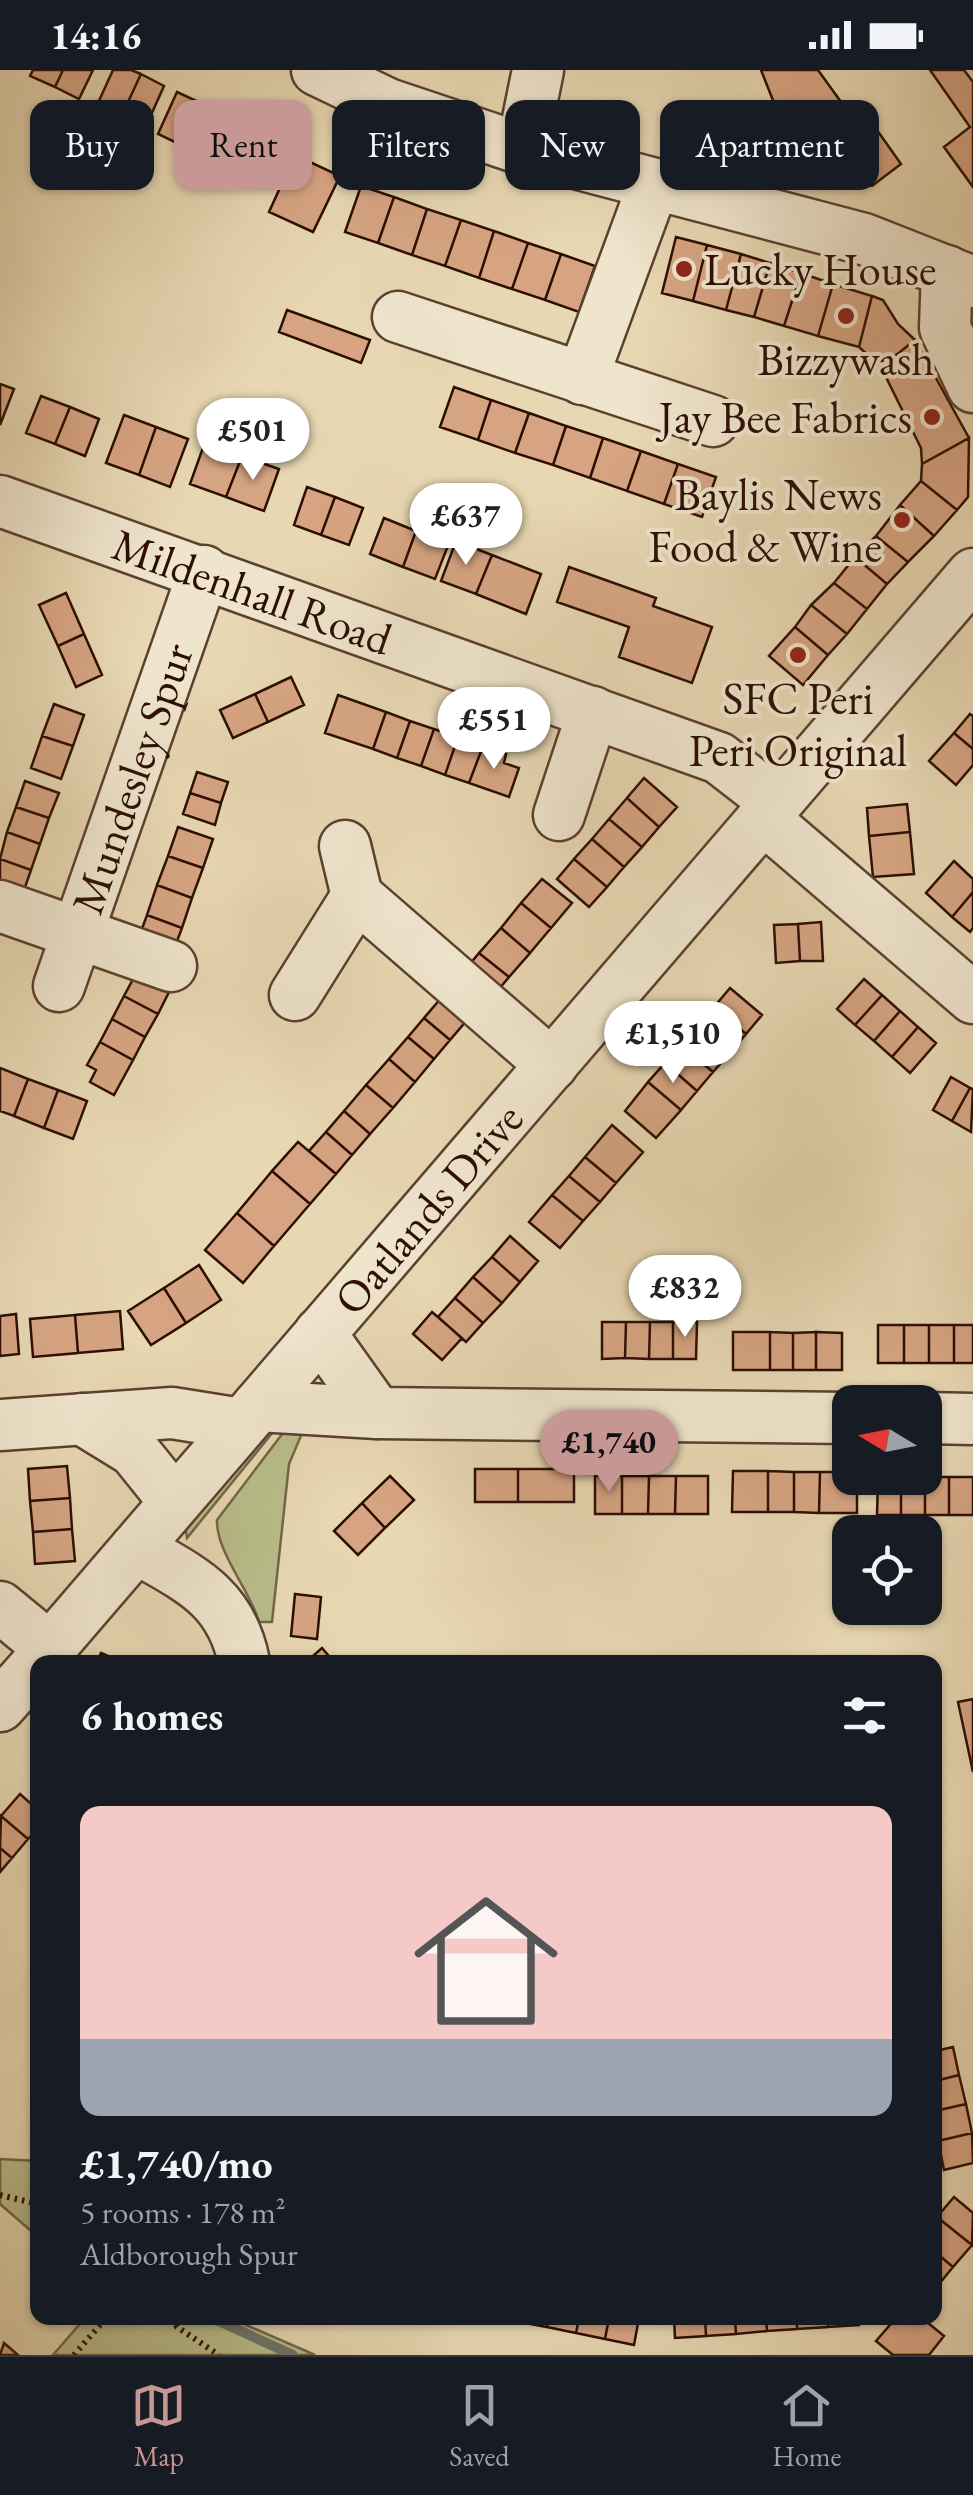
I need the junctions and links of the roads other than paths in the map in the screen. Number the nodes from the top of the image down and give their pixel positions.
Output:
1 (317, 70) edge
2 (538, 70) edge
3 (532, 100) edge
4 (505, 143) edge
5 (640, 182) edge
6 (653, 186) junction
7 (960, 276) edge
8 (398, 317) dead end
9 (582, 380) junction
10 (973, 387) edge
11 (714, 421) dead end
12 (0, 500) edge
13 (204, 571) junction
14 (973, 574) edge
15 (594, 712) junction
16 (770, 811) junction
17 (559, 815) dead end
18 (345, 846) dead end
19 (356, 896) junction
20 (0, 906) edge
21 (78, 934) junction
22 (171, 966) dead end
23 (59, 986) dead end
24 (295, 995) dead end
25 (973, 998) edge
26 (552, 1065) junction
27 (320, 1333) junction
28 (377, 1414) junction
29 (249, 1415) junction
30 (832, 1418) edge
31 (942, 1418) edge
32 (82, 1419) junction
33 (973, 1419) edge
34 (0, 1425) edge
35 (175, 1502) junction
36 (136, 1548) junction
37 (0, 1607) edge
38 (40, 1655) edge
39 (45, 1655) edge
40 (243, 1655) edge
41 (30, 1672) edge
42 (0, 1706) edge

1 - 4 street
2 - 3 street
5 - 6 street
6 - 7 street
6 - 9 street
7 - 10 street
8 - 9 street
9 - 11 street
12 - 13 street, Mildenhall Road
13 - 15 street, Mildenhall Road
13 - 21 street, Mundesley Spur
14 - 16 street, Oatlands Drive
15 - 16 street, Mildenhall Road
15 - 17 street
16 - 25 street, Mildenhall Road
16 - 26 street, Oatlands Drive
18 - 19 street
19 - 24 street
19 - 26 street
20 - 21 street
21 - 22 street
21 - 23 street, Mundesley Spur
26 - 27 street, Oatlands Drive
27 - 28 street
27 - 29 street, Oatlands Drive
28 - 29 street
28 - 30 street
29 - 32 street
29 - 35 street, Oatlands Drive
31 - 33 street
32 - 34 street
32 - 35 street
35 - 36 street, Oatlands Drive
36 - 39 street, Oatlands Drive
36 - 40 street
37 - 38 street
41 - 42 street, Oatlands Drive

